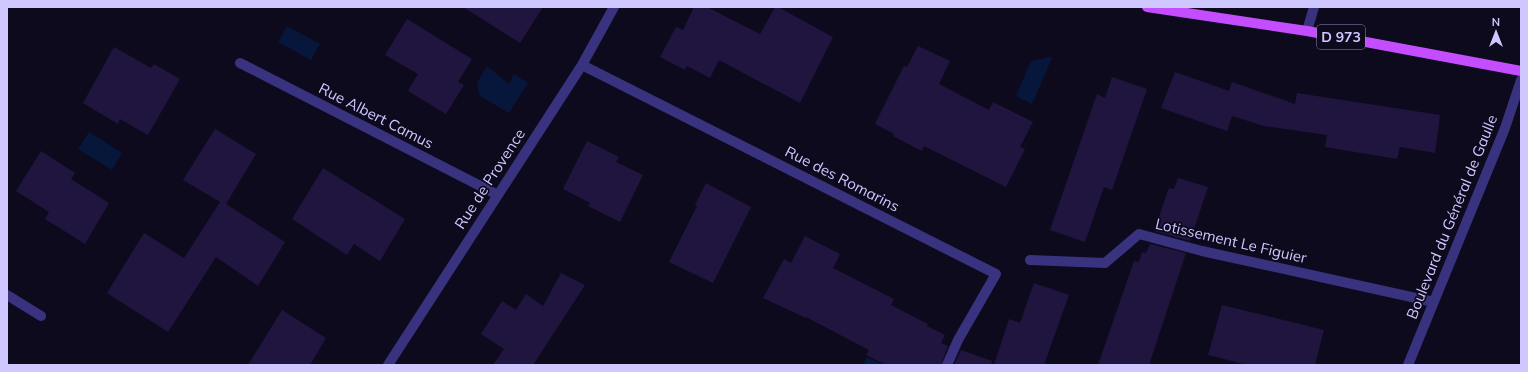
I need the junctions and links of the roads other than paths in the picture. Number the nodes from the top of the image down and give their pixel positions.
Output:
1 (614, 7) edge
2 (1147, 7) edge
3 (1314, 7) edge
4 (1306, 31) junction
5 (240, 64) dead end
6 (582, 65) junction
7 (1521, 71) edge
8 (1521, 80) edge
9 (498, 195) junction
10 (1030, 260) dead end
11 (7, 295) edge
12 (1434, 302) junction
13 (40, 316) dead end
14 (388, 365) edge
15 (947, 365) edge
16 (1408, 365) edge

1 - 6 street, Rue de Provence
2 - 4 main road, D 973
3 - 4 street
4 - 7 main road, D 973
5 - 9 street, Rue Albert Camus
6 - 9 street, Rue de Provence
6 - 15 street, Rue des Romarins
8 - 12 street, Boulevard du Général de Gaulle
9 - 14 street, Rue de Provence
10 - 12 street, Lotissement Le Figuier
11 - 13 street
12 - 16 street, Boulevard du Général de Gaulle

